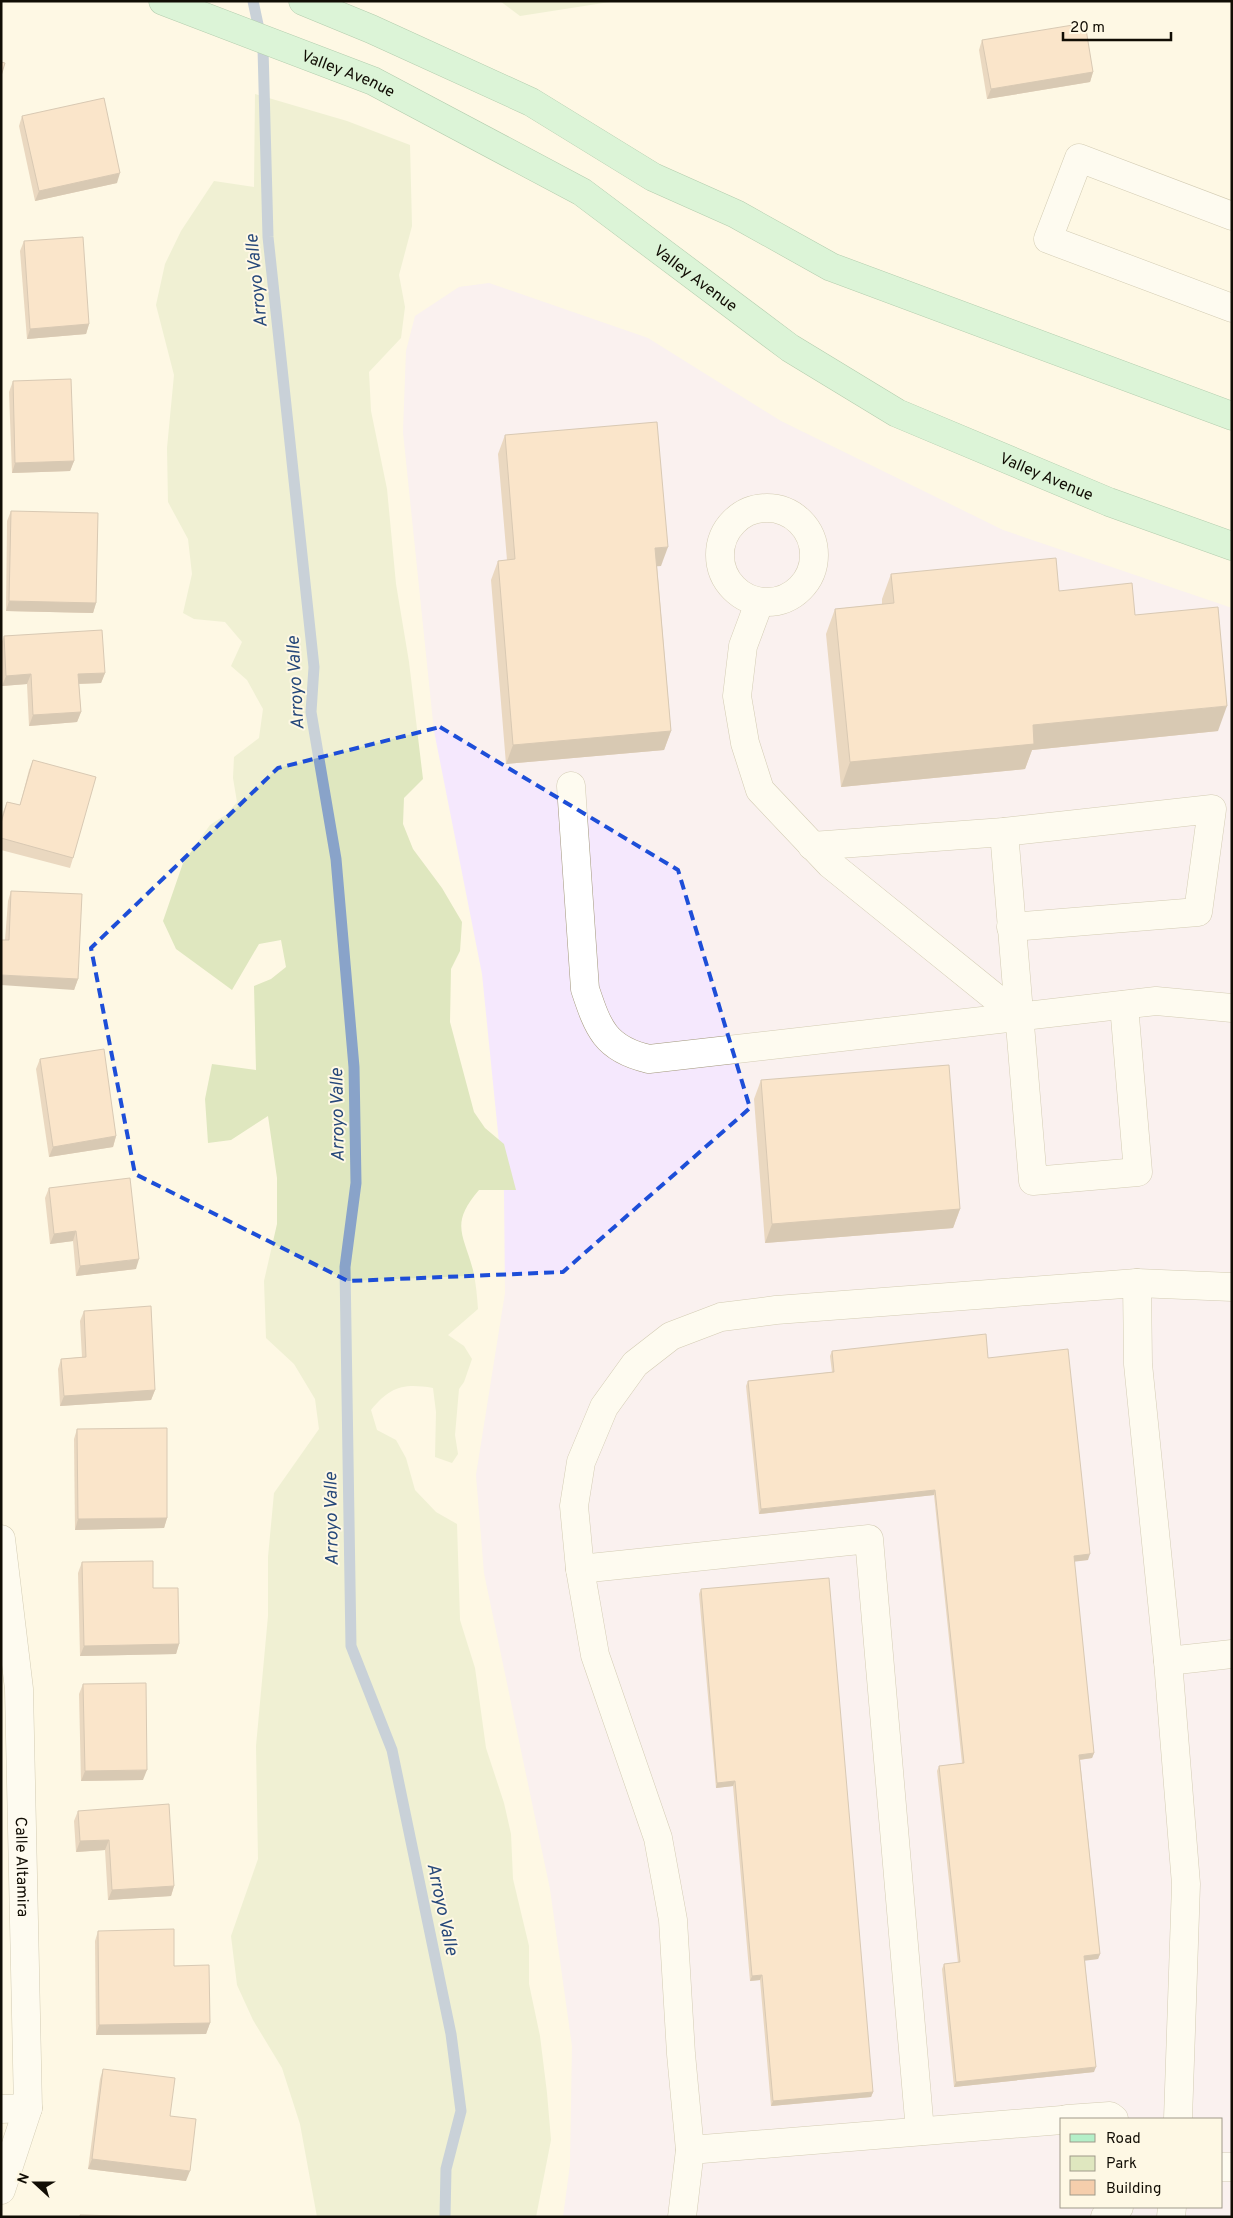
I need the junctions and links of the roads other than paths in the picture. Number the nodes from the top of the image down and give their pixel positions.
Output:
1 (163, 1) edge
2 (303, 1) edge
3 (1232, 216) edge
4 (1232, 308) edge
5 (1232, 416) edge
6 (1232, 546) edge
7 (759, 602) dead end
8 (571, 786) dead end
9 (1004, 832) junction
10 (812, 846) junction
11 (1011, 927) junction
12 (1124, 1005) junction
13 (1232, 1008) edge
14 (1018, 1016) junction
15 (1137, 1283) junction
16 (1232, 1287) edge
17 (1, 1539) edge
18 (580, 1569) junction
19 (1232, 1654) edge
20 (1168, 1660) junction
21 (10, 1690) edge
22 (28, 2108) junction
23 (1, 2109) edge
24 (1081, 2118) edge
25 (1113, 2118) edge
26 (1178, 2118) edge
27 (1060, 2120) edge
28 (920, 2131) junction
29 (690, 2150) junction
30 (1, 2190) edge
31 (1118, 2208) edge
32 (682, 2217) edge
33 (1105, 2217) edge

1 - 6 main road, Valley Avenue
2 - 5 main road
3 - 4 street
7 - 10 street
8 - 14 street
9 - 10 street
9 - 11 street
9 - 11 street
10 - 14 street
11 - 14 street
12 - 13 street
12 - 14 street
12 - 14 street
15 - 16 street
15 - 18 street
15 - 20 street
17 - 21 street, Calle Altamira
18 - 28 street
18 - 29 street
19 - 20 street
20 - 26 street
21 - 22 street, Calle Altamira
22 - 23 street
22 - 30 street, Calle Altamira
24 - 25 street
27 - 28 street
28 - 29 street
29 - 32 street
31 - 33 street

